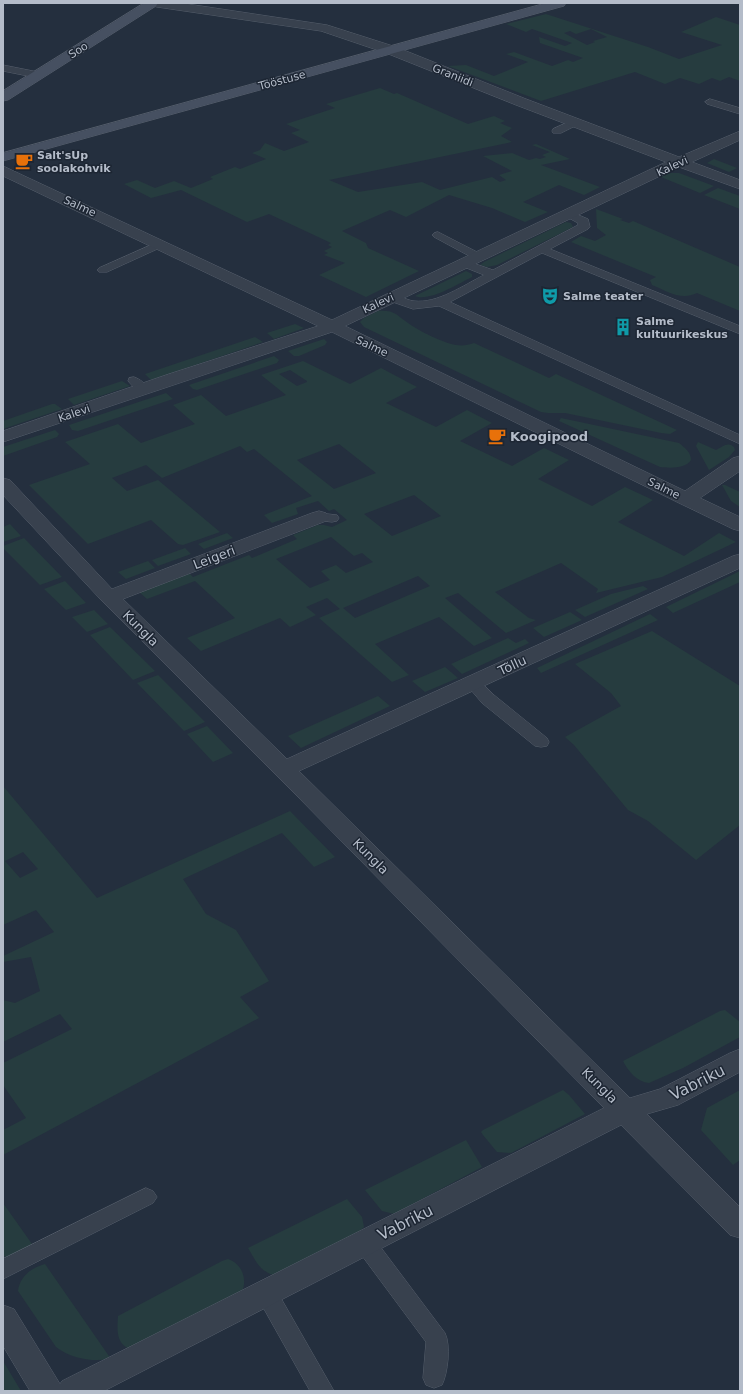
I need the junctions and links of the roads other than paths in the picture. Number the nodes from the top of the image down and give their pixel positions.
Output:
1 (152, 3) edge
2 (156, 3) edge
3 (560, 3) edge
4 (391, 50) junction
5 (3, 68) edge
6 (38, 75) junction
7 (3, 97) edge
8 (710, 102) dead end
9 (740, 111) edge
10 (575, 122) junction
11 (557, 131) dead end
12 (740, 135) edge
13 (3, 157) edge
14 (680, 162) junction
15 (3, 170) edge
16 (740, 185) edge
17 (569, 214) junction
18 (438, 235) dead end
19 (160, 244) junction
20 (541, 249) junction
21 (470, 260) junction
22 (103, 270) dead end
23 (493, 274) junction
24 (391, 297) junction
25 (441, 302) junction
26 (330, 326) junction
27 (740, 330) edge
28 (3, 437) edge
29 (740, 440) edge
30 (740, 462) edge
31 (3, 484) edge
32 (686, 499) junction
33 (326, 517) dead end
34 (740, 525) edge
35 (740, 560) edge
36 (109, 596) junction
37 (473, 683) junction
38 (541, 742) dead end
39 (284, 769) junction
40 (740, 1060) edge
41 (625, 1110) junction
42 (146, 1197) dead end
43 (740, 1226) edge
44 (364, 1243) junction
45 (3, 1270) edge
46 (266, 1293) junction
47 (3, 1319) edge
48 (434, 1378) dead end
49 (48, 1391) edge
50 (73, 1391) edge
51 (322, 1391) edge

1 - 6 street, Soo
2 - 4 street, Graniidi
3 - 4 street, Tööstuse
4 - 10 street, Graniidi
4 - 13 street, Tööstuse
5 - 6 lane
6 - 7 street, Soo
8 - 9 lane
10 - 11 lane
10 - 14 street, Graniidi
12 - 14 street, Kalevi
14 - 16 street, Graniidi
14 - 17 street, Kalevi
15 - 19 street, Salme
17 - 20 lane
17 - 21 street, Kalevi
18 - 21 lane
19 - 22 lane
19 - 26 street, Salme
20 - 23 lane
20 - 27 lane
21 - 23 lane
21 - 24 street, Kalevi
23 - 25 lane
24 - 25 lane
24 - 26 street, Kalevi
25 - 29 lane
26 - 28 street, Kalevi
26 - 32 street, Salme
30 - 32 street
31 - 36 street, Kungla
32 - 34 street, Salme
33 - 36 street, Leigeri
35 - 37 street, Tõllu
36 - 39 street, Kungla
37 - 38 lane
37 - 39 street, Tõllu
39 - 41 street, Kungla
40 - 41 street, Vabriku
41 - 43 street, Kungla
41 - 44 street, Vabriku
42 - 45 lane
44 - 46 street, Vabriku
44 - 48 lane
46 - 50 street, Vabriku
46 - 51 lane
47 - 49 street

